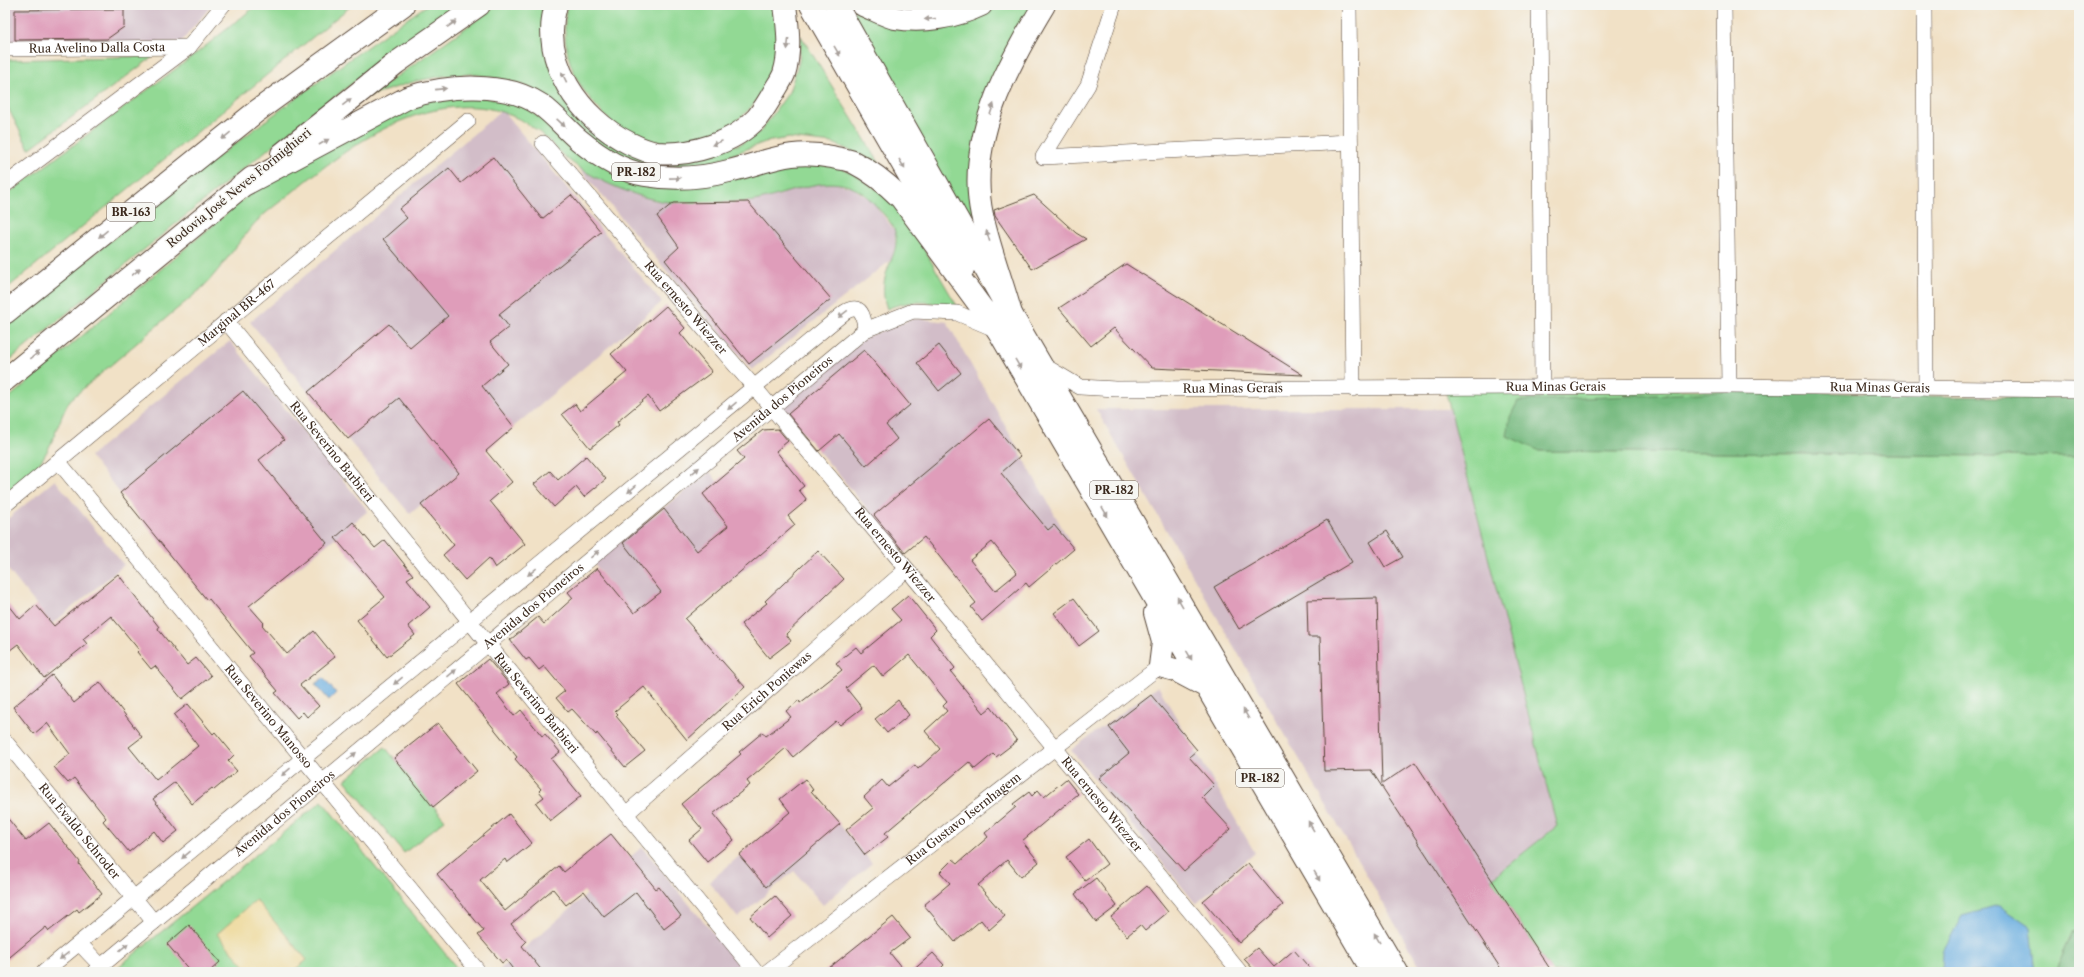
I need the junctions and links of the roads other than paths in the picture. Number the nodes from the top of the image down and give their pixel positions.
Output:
1 (223, 5) edge
2 (377, 5) edge
3 (403, 5) edge
4 (479, 5) edge
5 (556, 5) edge
6 (785, 5) edge
7 (811, 5) edge
8 (836, 5) edge
9 (863, 5) edge
10 (981, 5) edge
11 (1044, 5) edge
12 (1114, 5) edge
13 (1349, 5) edge
14 (1538, 5) edge
15 (1724, 5) edge
16 (1924, 5) edge
17 (189, 47) junction
18 (5, 49) edge
19 (257, 112) junction
20 (468, 121) dead end
21 (1350, 142) junction
22 (543, 144) dead end
23 (5, 185) edge
24 (240, 187) junction
25 (5, 313) edge
26 (226, 320) junction
27 (1005, 322) junction
28 (865, 330) junction
29 (1040, 363) junction
30 (5, 380) edge
31 (1542, 386) junction
32 (1729, 386) junction
33 (755, 388) junction
34 (1926, 388) junction
35 (1353, 389) junction
36 (2079, 390) edge
37 (771, 407) junction
38 (58, 461) junction
39 (646, 478) junction
40 (662, 498) junction
41 (5, 505) edge
42 (548, 559) junction
43 (907, 569) junction
44 (565, 578) junction
45 (1148, 585) junction
46 (472, 622) junction
47 (488, 643) junction
48 (1160, 666) junction
49 (1207, 687) junction
50 (5, 741) edge
51 (1055, 748) junction
52 (303, 758) junction
53 (322, 781) junction
54 (626, 814) junction
55 (134, 899) junction
56 (154, 922) junction
57 (80, 944) junction
58 (97, 969) edge
59 (44, 972) edge
60 (479, 972) edge
61 (756, 972) edge
62 (767, 972) edge
63 (1240, 972) edge
64 (1373, 972) edge
65 (1397, 972) edge

1 - 17 street
2 - 19 main road
3 - 19 main road, BR-163
24 -> 4 main road, Rodovia José Neves Formighieri
6 -> 5 main road
7 -> 27 main road
8 - 27 main road, PR-182
10 -> 9 main road
27 -> 11 main road
12 - 21 street
13 - 21 street
14 - 31 street
15 - 32 street
16 - 34 street
17 - 18 street, Rua Avelino Dalla Costa
17 - 23 street
19 -> 25 main road, BR-163
20 - 26 street, Marginal BR-467
21 - 35 street
22 - 33 street, Rua ernesto Wiezzer
24 -> 27 main road, PR-182
30 -> 24 main road, Rodovia José Neves Formighieri
26 - 38 street, Marginal BR-467
26 - 46 street, Rua Severino Barbieri
27 - 28 street, Avenida dos Pioneiros
27 - 29 main road, PR-182
27 -> 45 main road, PR-182
28 -> 33 street
28 - 37 street, Avenida dos Pioneiros
29 - 35 street, Rua Minas Gerais
65 -> 29 main road, PR-182
31 - 32 street, Rua Minas Gerais
31 - 35 street, Rua Minas Gerais
32 - 34 street, Rua Minas Gerais
33 - 37 street, Rua ernesto Wiezzer
33 -> 39 street
34 - 36 street, Rua Minas Gerais
40 -> 37 street, Avenida dos Pioneiros
37 - 43 street, Rua ernesto Wiezzer
38 - 41 street, Marginal BR-467
38 - 52 street, Rua Severino Manosso
39 - 40 street
39 -> 42 street
44 -> 40 street, Avenida dos Pioneiros
42 - 44 street
42 -> 46 street
43 - 51 street, Rua ernesto Wiezzer
43 - 54 street, Rua Erich Poniewas
44 - 47 street, Avenida dos Pioneiros
45 - 48 main road
45 -> 49 main road, PR-182
46 - 47 street, Rua Severino Barbieri
46 -> 52 street
53 -> 47 street, Avenida dos Pioneiros
47 - 54 street, Rua Severino Barbieri
48 - 49 main road
48 - 51 street, Rua Gustavo Isernhagem
49 -> 64 main road, PR-182
50 - 55 street, Rua Evaldo Schroder
51 - 62 street, Rua Gustavo Isernhagem
51 - 63 street, Rua ernesto Wiezzer
52 - 53 street, Rua Severino Manosso
52 -> 55 street
53 - 56 street, Avenida dos Pioneiros
53 - 60 street, Rua Severino Manosso
54 - 61 street, Rua Severino Barbieri
55 - 56 street, Rua Evaldo Schroder
55 - 57 street
58 -> 56 street, Avenida dos Pioneiros
57 - 58 street
57 -> 59 street

